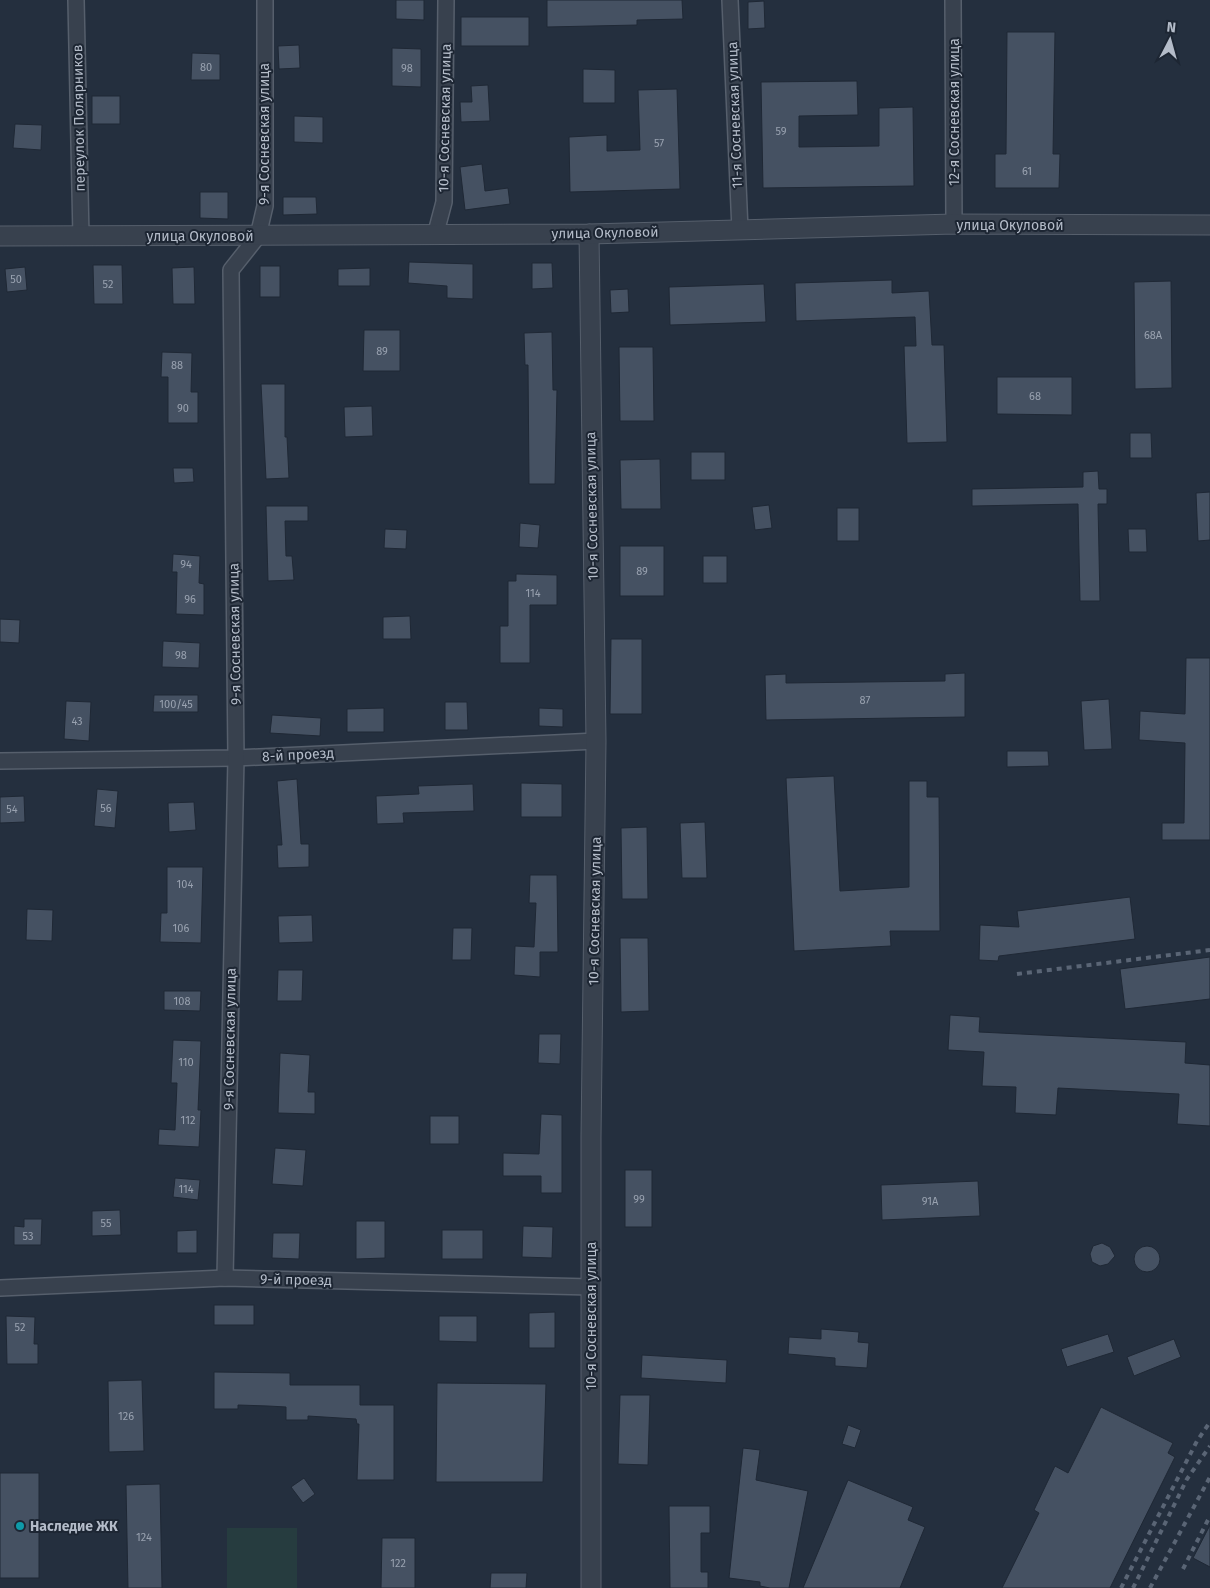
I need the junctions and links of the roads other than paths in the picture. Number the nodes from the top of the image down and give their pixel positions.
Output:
1 (76, 0) edge
2 (265, 0) edge
3 (446, 0) edge
4 (730, 0) edge
5 (953, 0) edge
6 (954, 224) junction
7 (1210, 225) edge
8 (740, 230) junction
9 (590, 234) junction
10 (0, 236) edge
11 (258, 236) junction
12 (434, 236) junction
13 (81, 237) junction
14 (596, 741) junction
15 (236, 758) junction
16 (0, 761) edge
17 (225, 1278) junction
18 (0, 1288) edge
19 (592, 1288) junction
20 (591, 1588) edge

1 - 13 street, переулок Полярников
2 - 11 street, 9-я Сосневская улица
3 - 12 street, 10-я Сосневская улица
4 - 8 street, 11-я Сосневская улица
5 - 6 street, 12-я Сосневская улица
6 - 7 street, улица Окуловой
6 - 8 street, улица Окуловой
8 - 9 street, улица Окуловой
9 - 12 street, улица Окуловой
9 - 14 street, 10-я Сосневская улица
10 - 13 street, улица Окуловой
11 - 12 street, улица Окуловой
11 - 13 street, улица Окуловой
11 - 15 street, 9-я Сосневская улица
14 - 15 street, 8-й проезд
14 - 19 street, 10-я Сосневская улица
15 - 16 street, 8-й проезд
15 - 17 street, 9-я Сосневская улица
17 - 18 street, 9-й проезд
17 - 19 street, 9-й проезд
19 - 20 street, 10-я Сосневская улица

